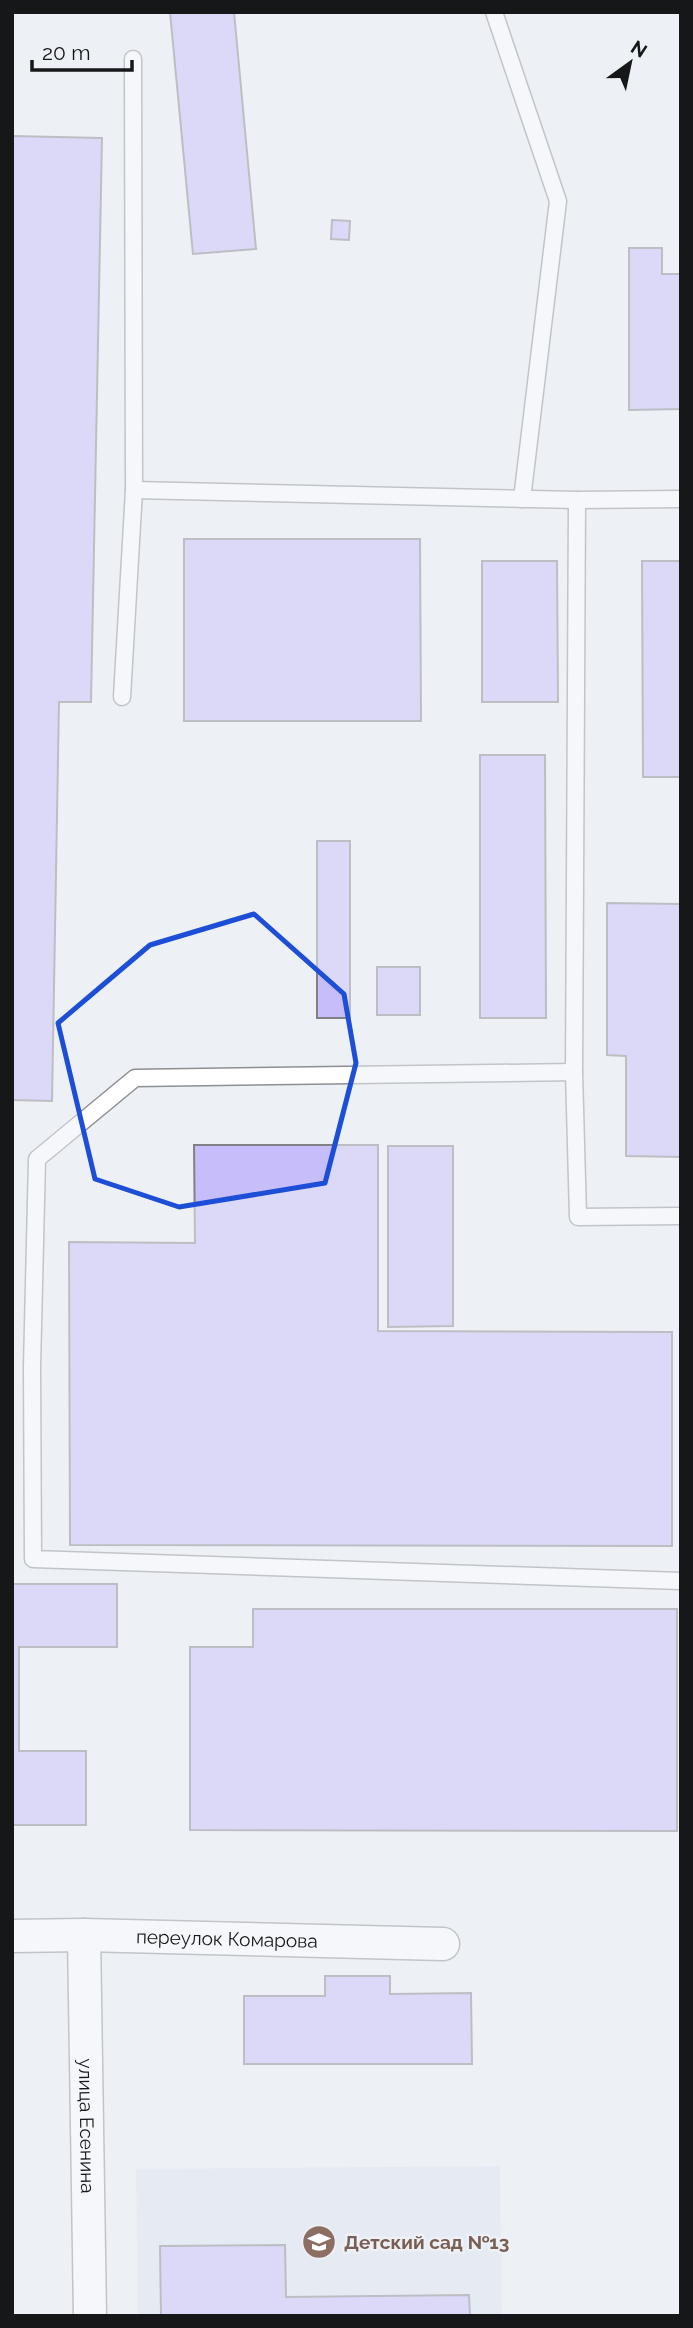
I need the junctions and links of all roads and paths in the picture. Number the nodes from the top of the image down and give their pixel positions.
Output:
1 (494, 12) edge
2 (133, 59) dead end
3 (135, 490) junction
4 (522, 499) junction
5 (681, 499) edge
6 (577, 500) junction
7 (122, 696) dead end
8 (575, 1072) junction
9 (681, 1216) edge
10 (681, 1581) edge
11 (84, 1935) junction
12 (12, 1936) edge
13 (443, 1944) dead end
14 (90, 2316) edge

1 - 4 lane
2 - 3 lane
3 - 4 lane
3 - 7 lane
4 - 6 lane
5 - 6 lane
6 - 8 lane
8 - 9 lane
8 - 10 lane
11 - 12 street, переулок Комарова
11 - 13 street, переулок Комарова
11 - 14 street, улица Есенина

